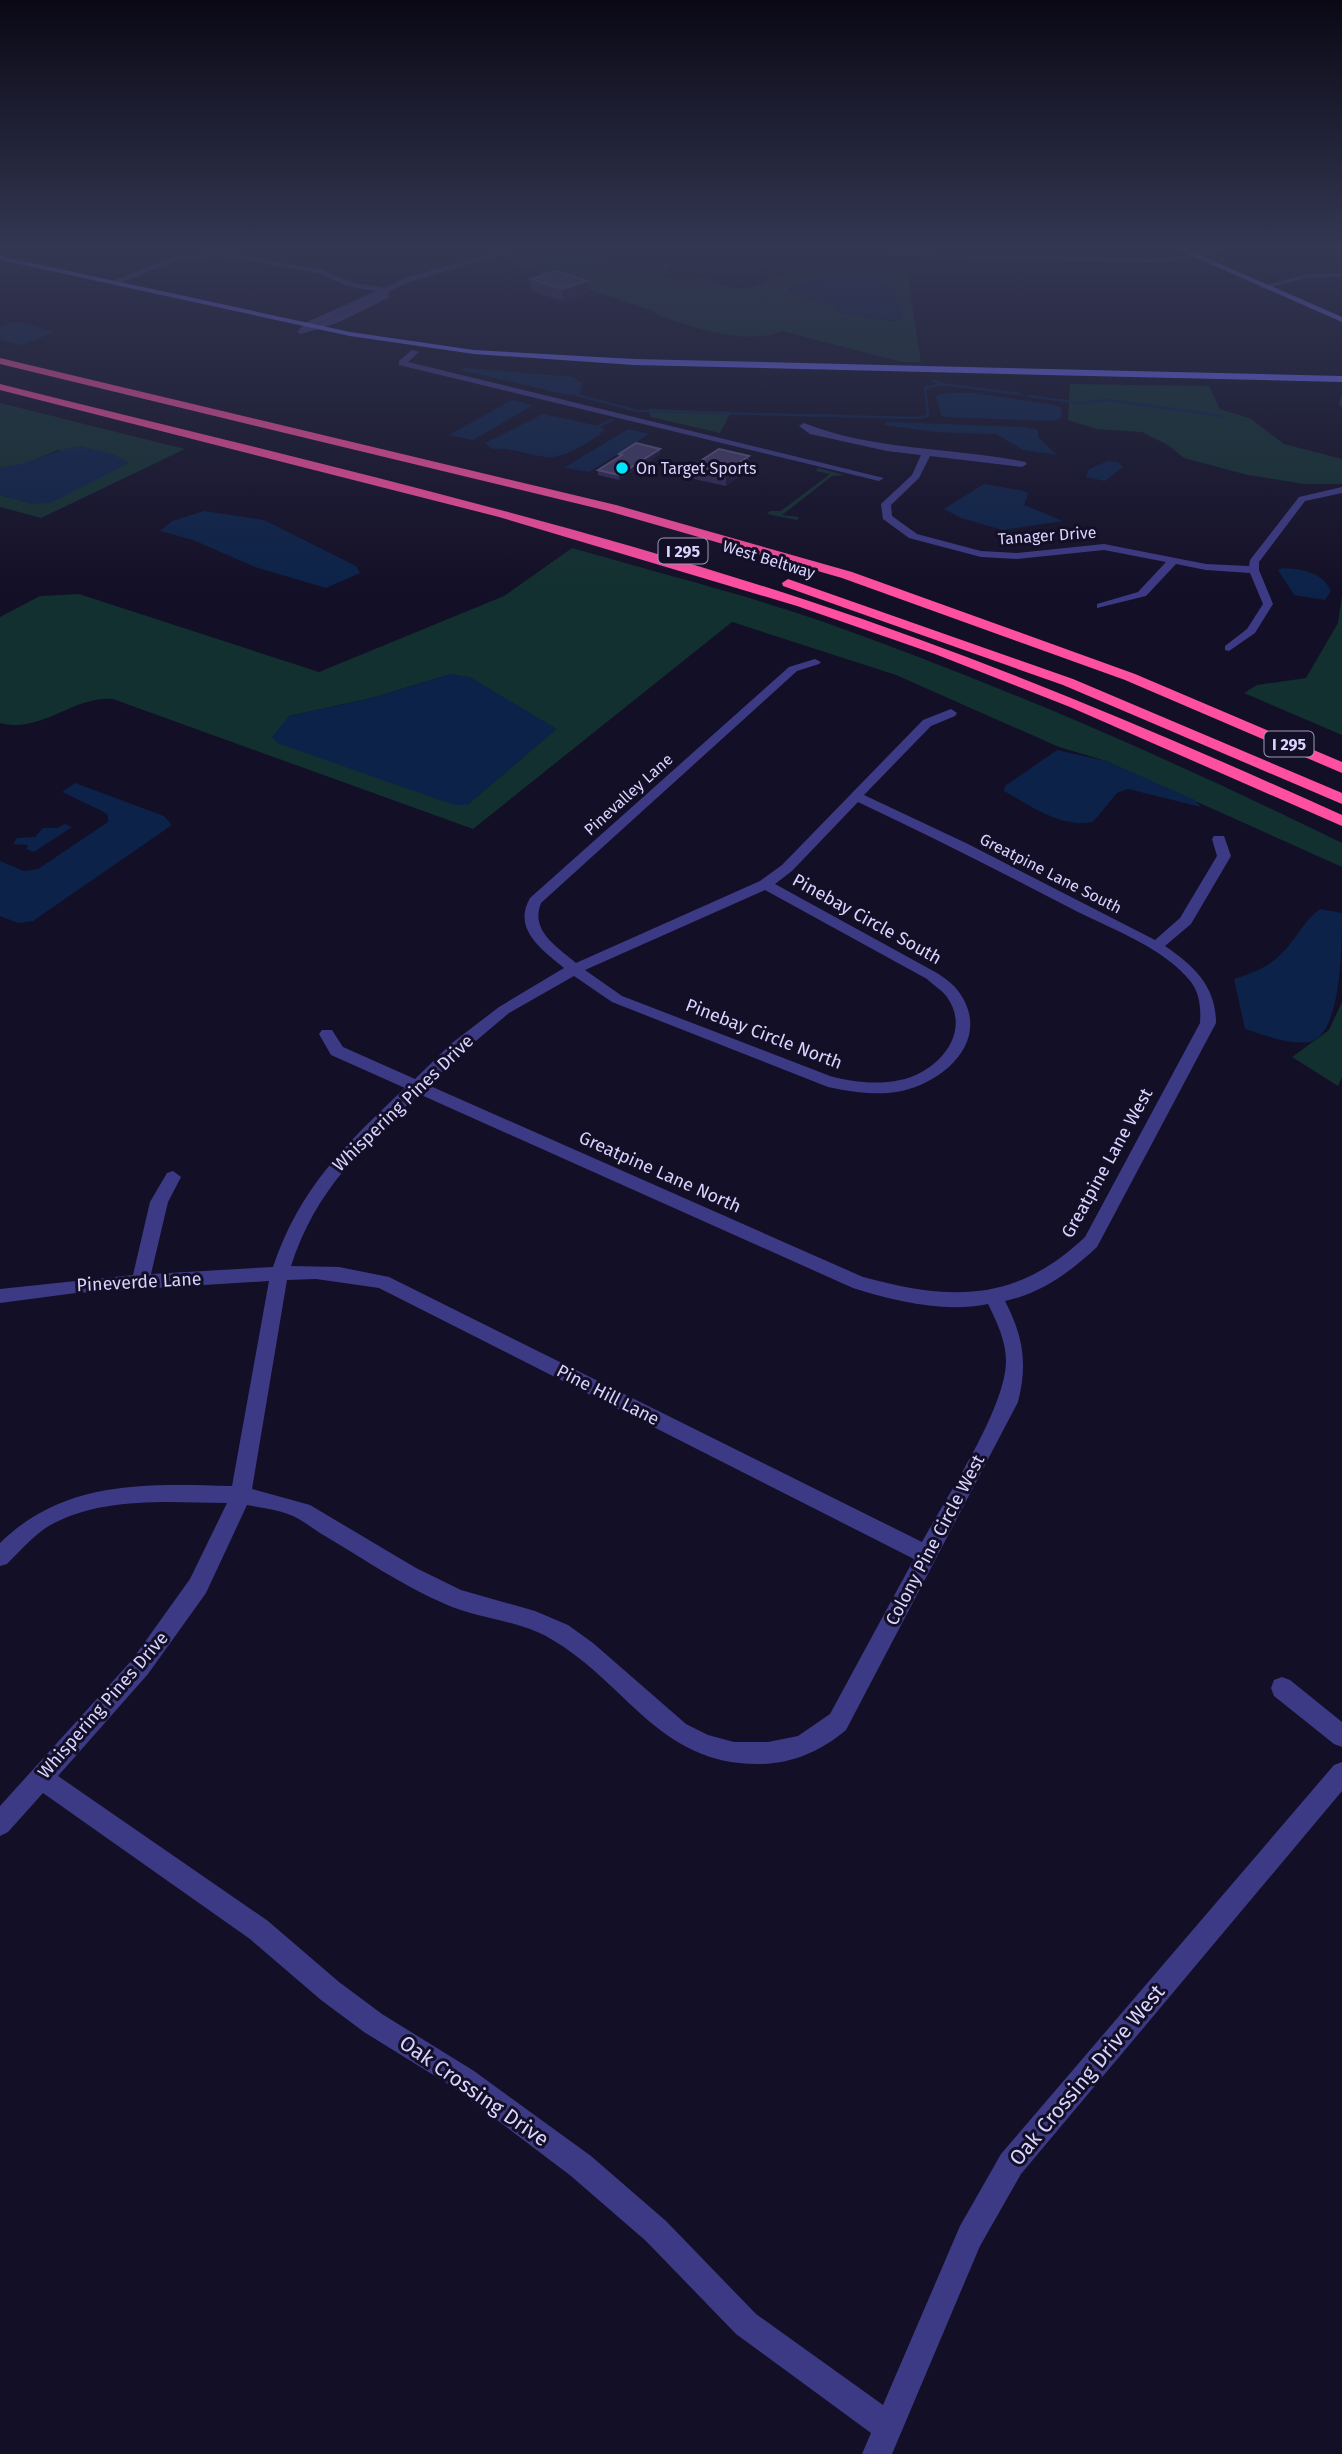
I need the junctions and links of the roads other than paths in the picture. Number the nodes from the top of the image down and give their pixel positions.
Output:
1 (6, 363) edge
2 (403, 363) edge
3 (522, 363) edge
4 (687, 363) edge
5 (786, 366) junction
6 (709, 371) junction
7 (1342, 379) edge
8 (0, 380) edge
9 (1342, 385) edge
10 (0, 387) edge
11 (804, 426) dead end
12 (927, 453) junction
13 (1022, 464) dead end
14 (879, 478) dead end
15 (1342, 490) edge
16 (1174, 560) junction
17 (716, 561) dead end
18 (1254, 570) junction
19 (769, 577) dead end
20 (1101, 606) dead end
21 (1230, 648) dead end
22 (815, 662) dead end
23 (951, 713) dead end
24 (1236, 719) junction
25 (1342, 760) edge
26 (1342, 768) edge
27 (857, 797) junction
28 (1342, 799) edge
29 (1342, 821) edge
30 (1219, 839) dead end
31 (765, 884) junction
32 (1156, 946) junction
33 (576, 968) junction
34 (1210, 1004) joint
35 (327, 1034) dead end
36 (946, 1063) joint
37 (417, 1086) junction
38 (173, 1177) dead end
39 (279, 1275) junction
40 (140, 1282) junction
41 (0, 1296) edge
42 (994, 1297) junction
43 (241, 1495) junction
44 (927, 1555) junction
45 (0, 1557) edge
46 (1282, 1688) dead end
47 (1342, 1736) edge
48 (1342, 1773) edge
49 (41, 1778) junction
50 (0, 1825) edge
51 (888, 2427) junction
52 (877, 2454) edge

1 - 24 highway, West Beltway / I 295
2 - 14 street
3 - 6 main road
4 - 5 main road
5 - 6 main road
5 - 7 main road
6 - 9 main road
8 - 17 highway, West Beltway / I 295
10 - 29 highway
11 - 12 street
12 - 13 street
12 - 16 street, Tanager Drive
15 - 18 street
16 - 18 street, Tanager Drive
16 - 20 street
18 - 21 street
19 - 28 highway, West Beltway / I 295
22 - 33 street, Pinevalley Lane
23 - 27 street, Whispering Pines Drive
24 - 25 highway
24 - 26 highway, West Beltway / I 295
27 - 31 street, Whispering Pines Drive
27 - 32 street, Greatpine Lane South
30 - 32 street
31 - 33 street, Whispering Pines Drive
31 - 36 street, Pinebay Circle South
32 - 34 street, Greatpine Lane South
33 - 36 street, Pinebay Circle North
33 - 37 street, Whispering Pines Drive
34 - 42 street, Greatpine Lane West
35 - 37 street, Greatpine Lane North
37 - 39 street, Whispering Pines Drive
37 - 42 street, Greatpine Lane North
38 - 40 street
39 - 40 street, Pineverde Lane
39 - 43 street, Whispering Pines Drive
39 - 44 street, Pine Hill Lane
40 - 41 street, Pineverde Lane
42 - 44 street, Colony Pine Circle West
43 - 44 street, Colony Pine Circle West
43 - 45 street, Colony Pine Circle West
43 - 49 street, Whispering Pines Drive
46 - 47 street
48 - 51 street, Oak Crossing Drive West
49 - 50 street, Whispering Pines Drive
49 - 51 street, Oak Crossing Drive
51 - 52 street, Oak Crossing Drive West

